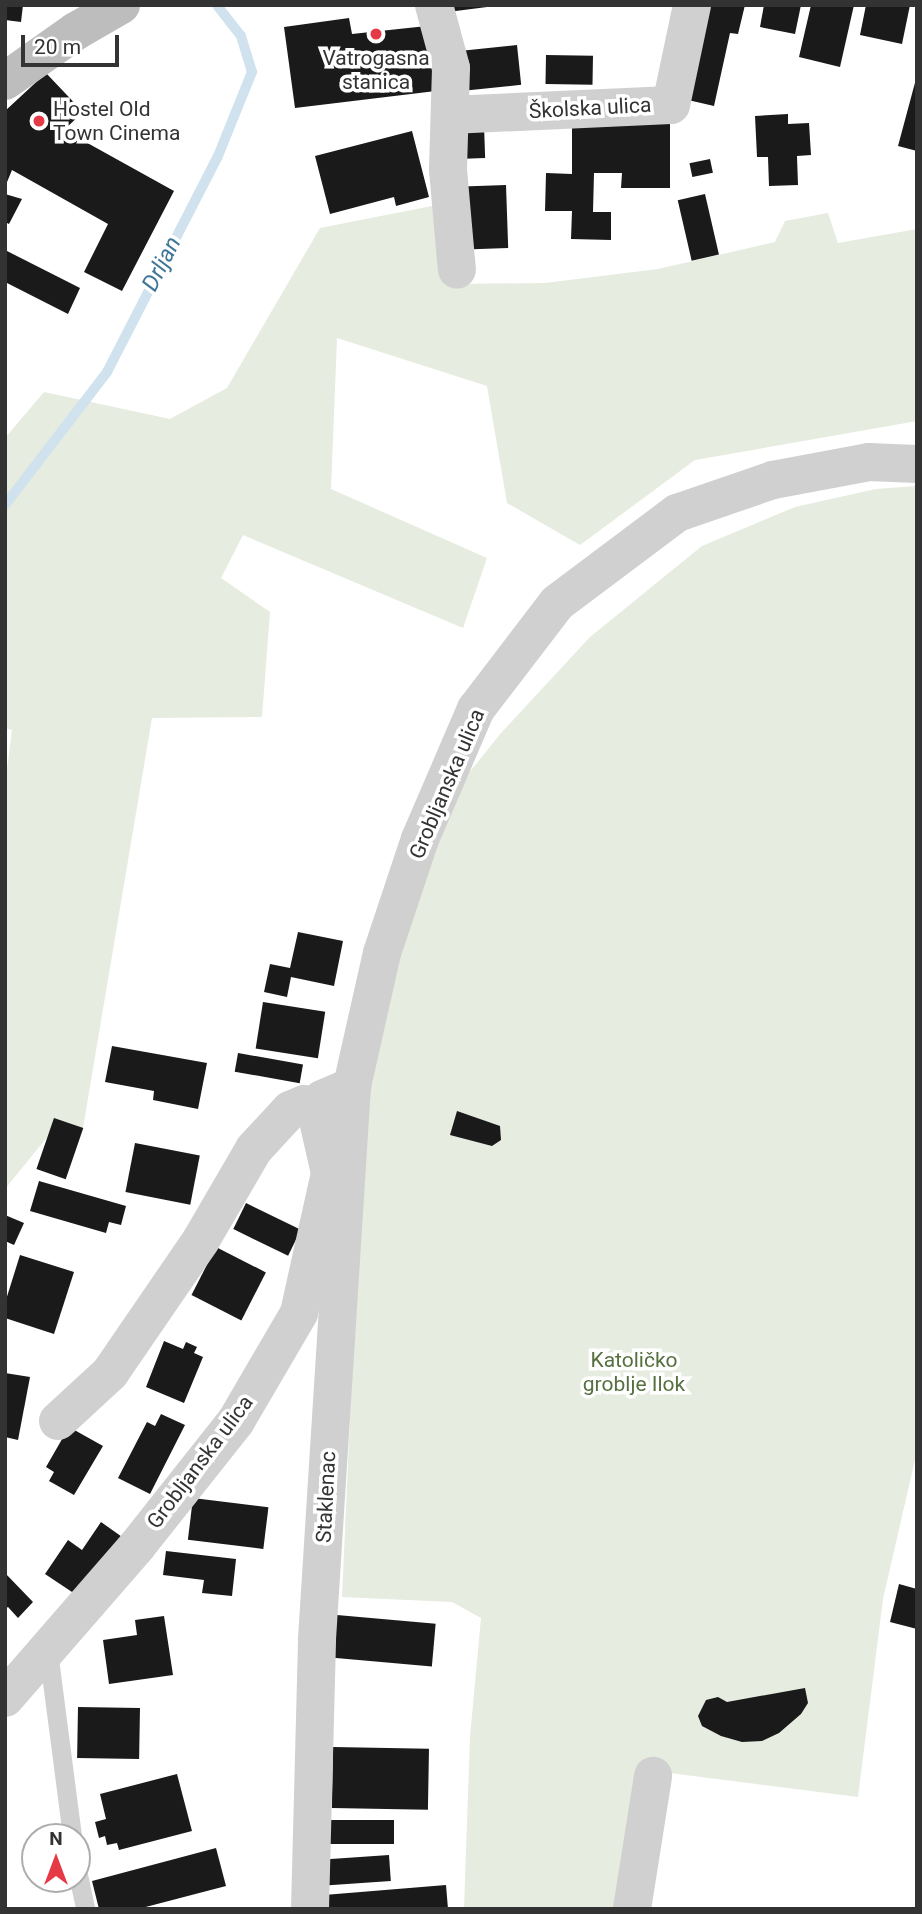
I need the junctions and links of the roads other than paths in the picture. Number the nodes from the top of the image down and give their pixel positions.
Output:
1 (121, 5) edge
2 (434, 5) edge
3 (692, 5) edge
4 (5, 81) edge
5 (450, 115) junction
6 (457, 270) dead end
7 (917, 464) edge
8 (352, 1086) junction
9 (320, 1106) junction
10 (58, 1421) dead end
11 (48, 1650) junction
12 (5, 1698) edge
13 (653, 1776) dead end
14 (70, 1823) edge
15 (310, 1909) edge
16 (632, 1909) edge

1 - 4 main road
2 - 5 street
3 - 5 street, Školska ulica
5 - 6 street
7 - 8 street, Grobljanska ulica
8 - 9 street
8 - 15 street, Staklenac
9 - 10 street
9 - 11 street, Grobljanska ulica
11 - 12 street, Grobljanska ulica
11 - 14 lane
13 - 16 street

